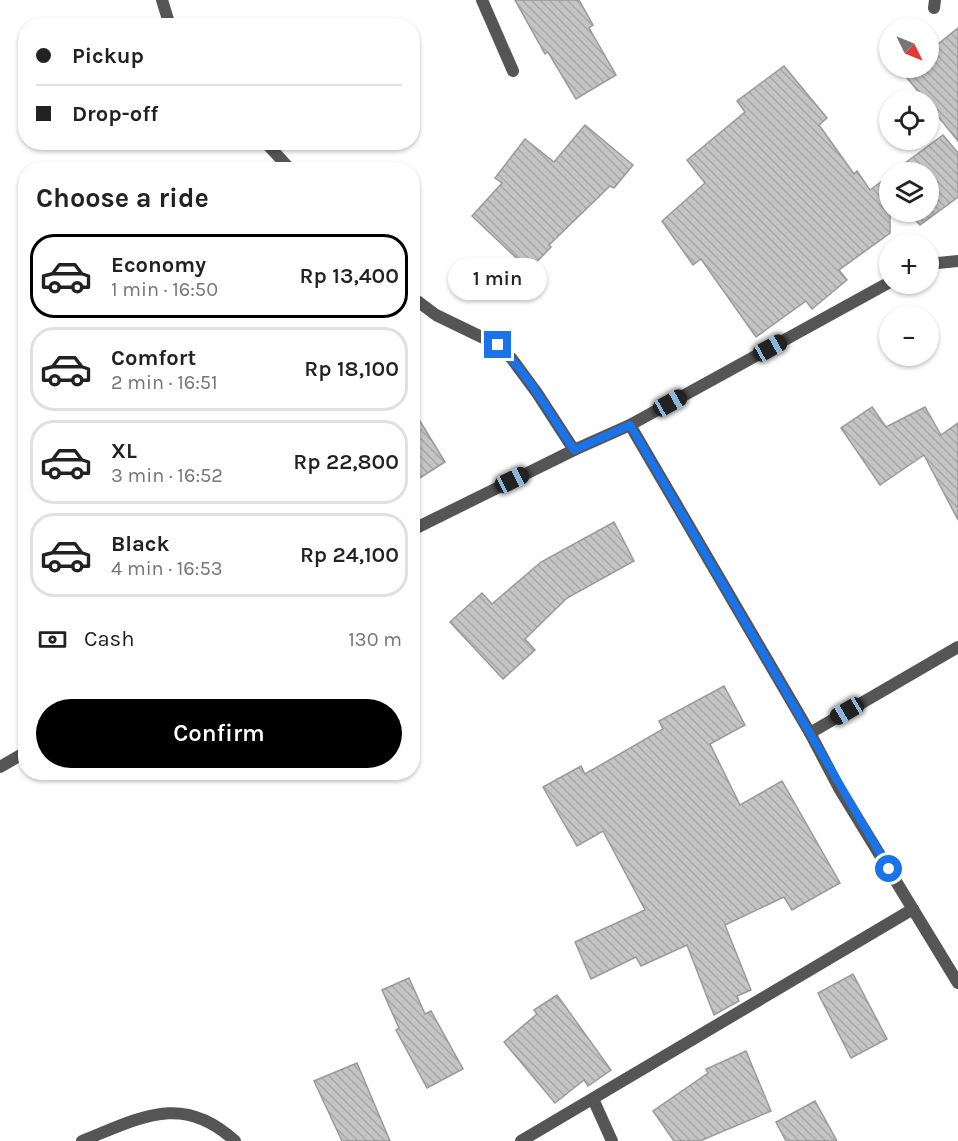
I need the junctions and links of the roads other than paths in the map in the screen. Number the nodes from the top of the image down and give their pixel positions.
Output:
1 (162, 0) edge
2 (482, 0) edge
3 (168, 18) edge
4 (513, 71) dead end
5 (273, 150) edge
6 (284, 162) edge
7 (958, 261) edge
8 (939, 263) edge
9 (879, 288) edge
10 (420, 303) edge
11 (630, 425) junction
12 (574, 450) junction
13 (420, 526) edge
14 (958, 647) edge
15 (810, 733) junction
16 (18, 756) edge
17 (0, 766) edge
18 (914, 909) junction
19 (958, 983) edge
20 (593, 1099) junction
21 (82, 1141) edge
22 (235, 1141) edge
23 (521, 1141) edge
24 (612, 1141) edge

1 - 3 street
2 - 4 street
5 - 6 street
7 - 8 street
9 - 11 street
10 - 12 street
11 - 12 street
11 - 15 street
12 - 13 street
14 - 15 street
15 - 18 street
16 - 17 street
18 - 19 street
18 - 20 street
20 - 23 street
20 - 24 street
21 - 22 street

